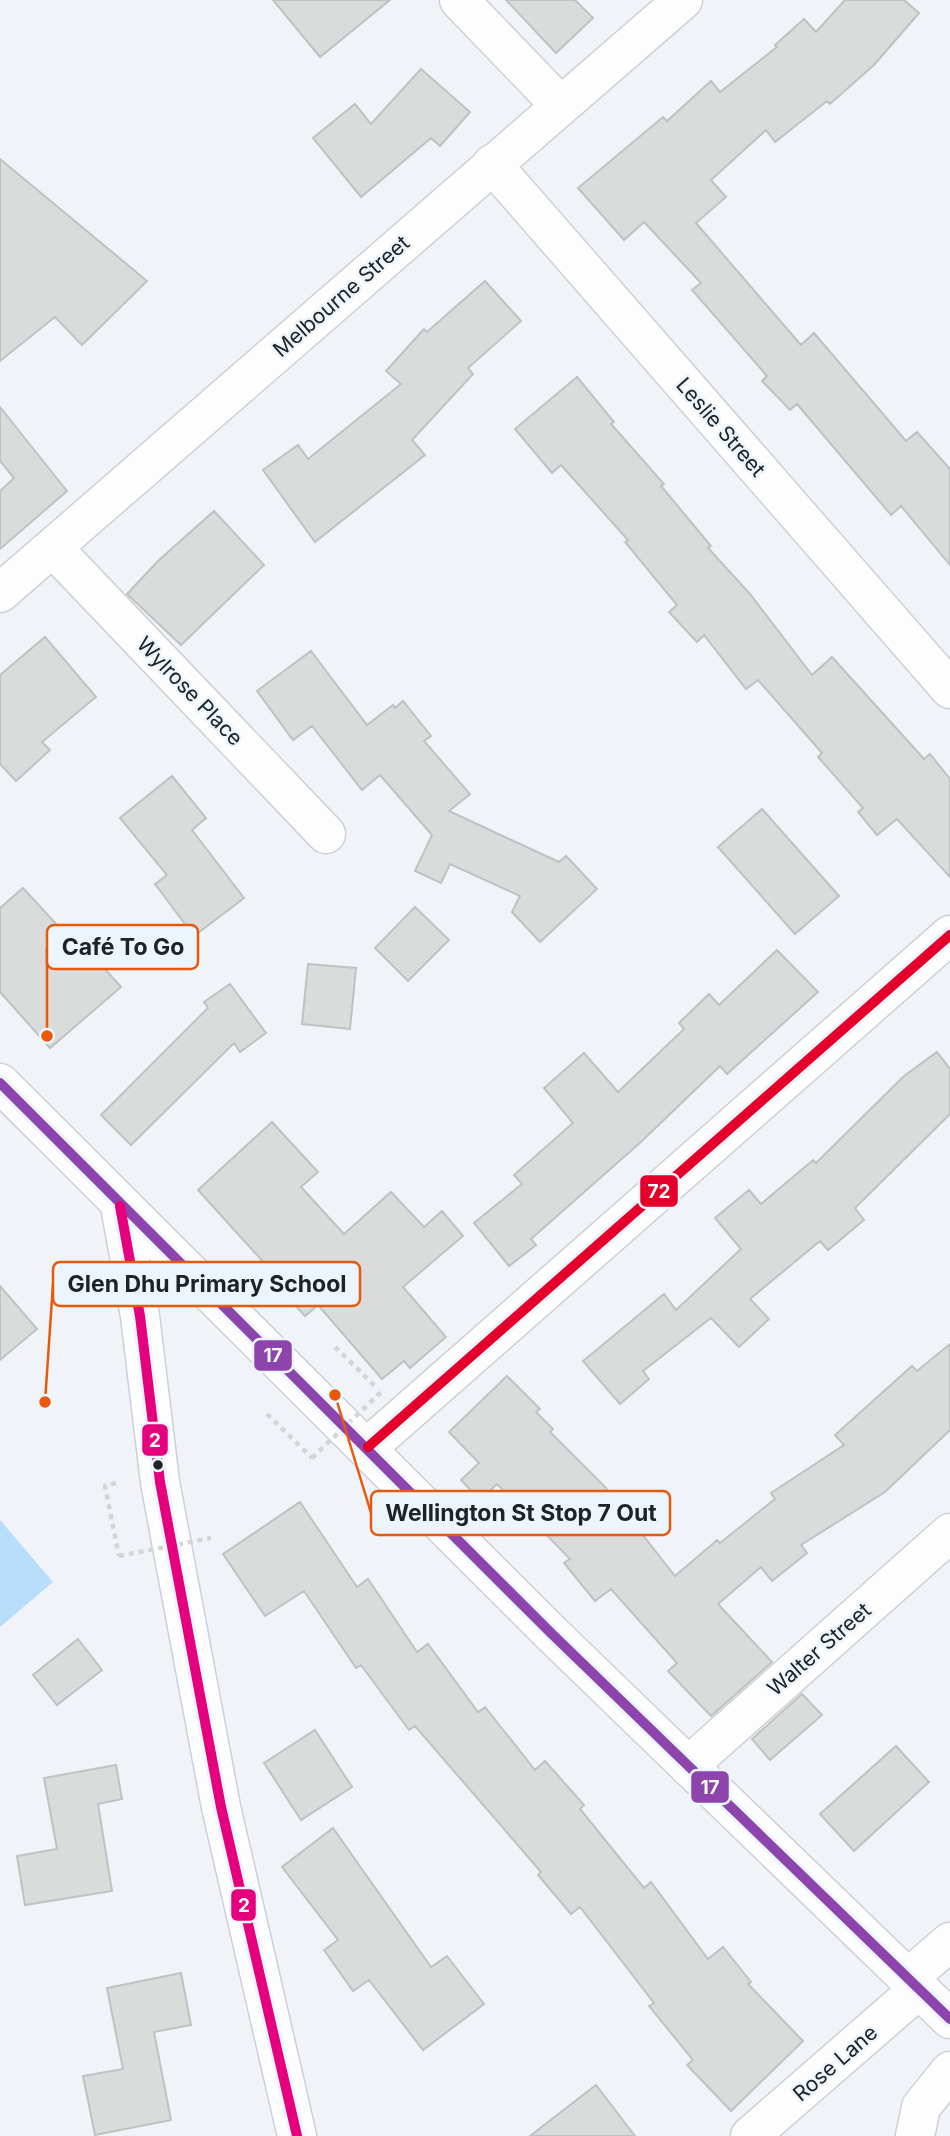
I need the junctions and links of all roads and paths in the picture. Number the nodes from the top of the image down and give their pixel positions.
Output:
1 (459, 0) edge
2 (683, 0) edge
3 (560, 105) junction
4 (492, 164) junction
5 (53, 548) junction
6 (0, 593) edge
7 (950, 690) edge
8 (326, 834) dead end
9 (950, 935) edge
10 (0, 1083) edge
11 (120, 1206) junction
12 (335, 1347) dead end
13 (267, 1414) dead end
14 (368, 1447) junction
15 (116, 1483) dead end
16 (950, 1533) edge
17 (211, 1538) dead end
18 (688, 1766) junction
19 (950, 1942) edge
20 (913, 1985) junction
21 (950, 2019) edge
22 (950, 2071) edge
23 (297, 2136) edge
24 (750, 2136) edge
25 (915, 2136) edge

1 - 3 street
2 - 3 street, Melbourne Street
3 - 4 street, Melbourne Street
4 - 5 street, Melbourne Street
4 - 7 street, Leslie Street
5 - 6 street, Melbourne Street
5 - 8 street, Wylrose Place
9 - 14 street
10 - 11 street
11 - 14 street
11 - 23 street
12 - 13 path, bridge
14 - 18 street
15 - 17 path, bridge
16 - 18 street, Walter Street
18 - 20 street
19 - 20 street, Rose Lane
20 - 21 street
20 - 24 street, Rose Lane
22 - 25 street

